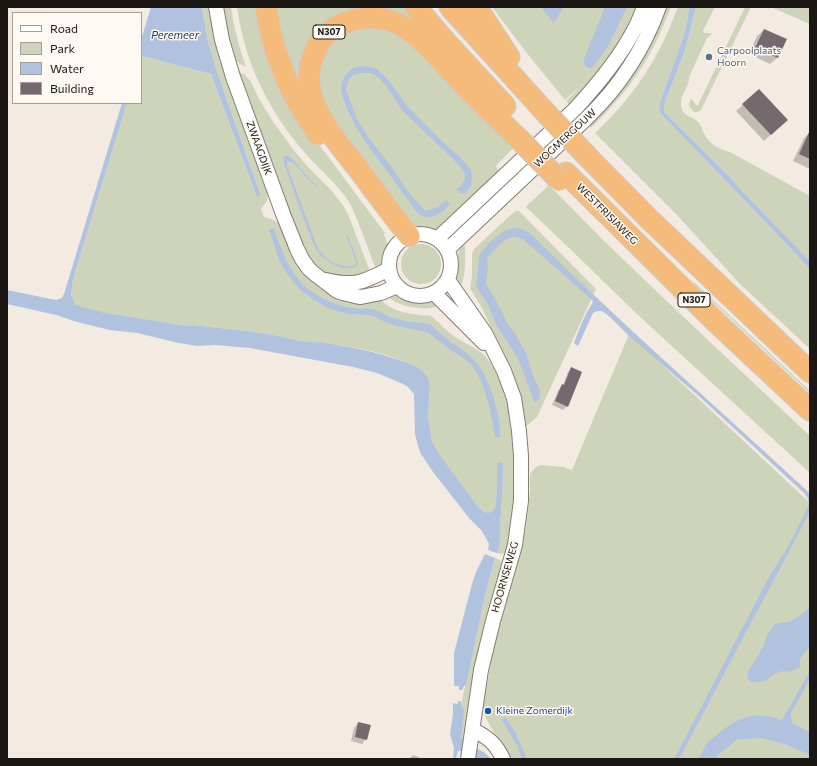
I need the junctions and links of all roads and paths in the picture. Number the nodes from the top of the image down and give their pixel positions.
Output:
1 (216, 7) edge
2 (266, 7) edge
3 (416, 7) edge
4 (450, 7) edge
5 (475, 7) edge
6 (644, 7) edge
7 (660, 7) edge
8 (546, 113) junction
9 (523, 135) junction
10 (437, 239) junction
11 (403, 240) junction
12 (447, 250) junction
13 (389, 269) junction
14 (322, 279) junction
15 (448, 280) junction
16 (397, 286) junction
17 (434, 293) junction
18 (504, 371) junction
19 (810, 372) edge
20 (810, 410) edge
21 (473, 730) junction
22 (469, 753) edge
23 (503, 759) edge

1 - 14 street, ZWAAGDIJK
2 - 11 highway
3 - 9 highway, WESTFRISIAWEG / N307
4 - 8 highway, N307
5 - 8 highway, N307
6 - 10 street, WOGMERGOUW
7 - 12 street, WOGMERGOUW
8 - 19 highway, N307, bridge
9 - 11 highway, N307
9 - 20 highway, WESTFRISIAWEG / N307
10 - 11 street
10 - 12 street
11 - 13 street
12 - 15 street
13 - 14 street, ZWAAGDIJK
13 - 16 street
14 - 16 street, ZWAAGDIJK
15 - 17 street
15 - 18 street, HOORNSEWEG
16 - 17 street
17 - 18 street, HOORNSEWEG
18 - 21 street, HOORNSEWEG
21 - 22 street, HOORNSEWEG
21 - 23 street

